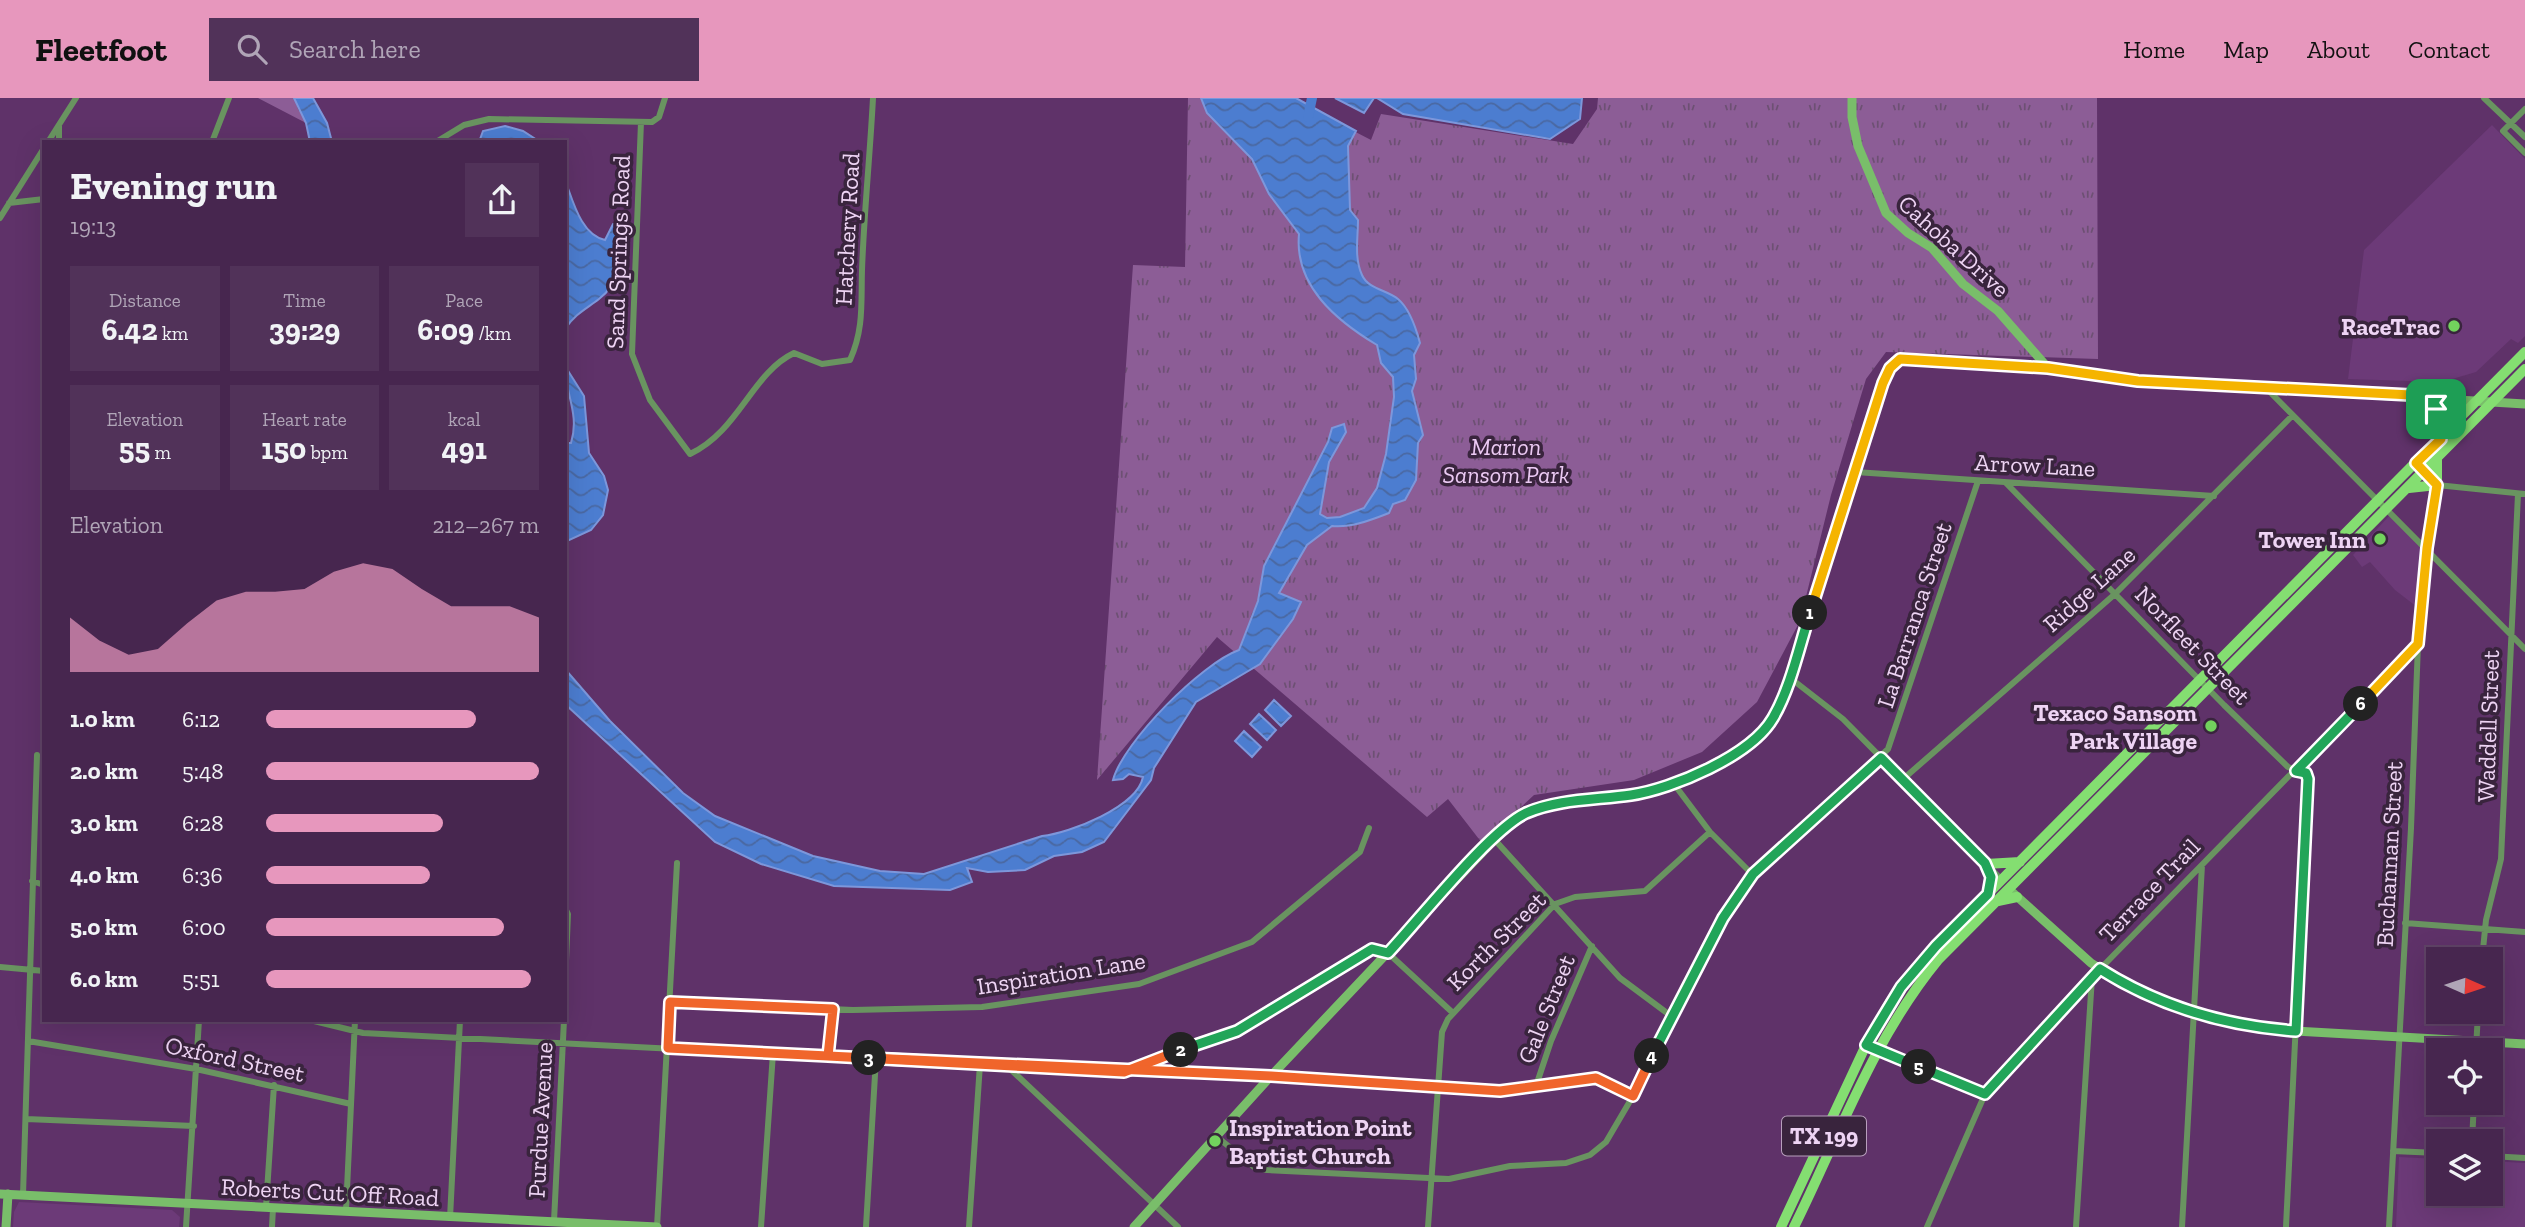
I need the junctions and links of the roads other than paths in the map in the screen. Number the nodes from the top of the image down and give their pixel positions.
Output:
1 (75, 98) edge
2 (229, 98) edge
3 (665, 98) edge
4 (873, 98) edge
5 (1852, 98) edge
6 (2484, 98) edge
7 (2525, 109) edge
8 (641, 122) junction
9 (2511, 123) junction
10 (59, 124) junction
11 (2525, 137) edge
12 (49, 140) edge
13 (59, 140) edge
14 (213, 140) edge
15 (439, 140) edge
16 (42, 151) edge
17 (2525, 153) edge
18 (42, 199) edge
19 (9, 203) junction
20 (0, 218) edge
21 (2525, 352) edge
22 (850, 360) joint
23 (2048, 368) junction
24 (2525, 369) edge
25 (2266, 388) junction
26 (2411, 395) junction
27 (2477, 400) junction
28 (2492, 402) junction
29 (2525, 404) edge
30 (2292, 416) junction
31 (2441, 439) junction
32 (2436, 454) junction
33 (2420, 468) junction
34 (1855, 472) junction
35 (1979, 481) junction
36 (2006, 482) junction
37 (2437, 485) junction
38 (2406, 489) junction
39 (2522, 494) edge
40 (2214, 496) junction
41 (2383, 504) junction
42 (2427, 548) junction
43 (2115, 594) junction
44 (2511, 635) junction
45 (2418, 644) junction
46 (2525, 649) edge
47 (1789, 677) junction
48 (2200, 679) junction
49 (2209, 689) junction
50 (37, 755) dead end
51 (1881, 758) junction
52 (2296, 771) junction
53 (1902, 780) junction
54 (1674, 784) junction
55 (2078, 811) junction
56 (35, 818) junction
57 (42, 818) edge
58 (1369, 828) dead end
59 (1710, 832) junction
60 (1494, 839) junction
61 (2020, 862) junction
62 (677, 863) dead end
63 (1986, 864) junction
64 (2202, 864) junction
65 (1753, 874) junction
66 (32, 881) junction
67 (42, 884) edge
68 (2009, 888) junction
69 (1991, 898) junction
70 (1555, 904) junction
71 (567, 912) edge
72 (2406, 923) junction
73 (2485, 929) junction
74 (2525, 932) edge
75 (567, 937) edge
76 (1592, 946) junction
77 (2483, 947) edge
78 (1388, 953) junction
79 (0, 967) edge
80 (29, 969) junction
81 (2100, 969) junction
82 (42, 971) edge
83 (2092, 978) junction
84 (670, 1002) junction
85 (833, 1009) junction
86 (1454, 1011) junction
87 (2193, 1013) junction
88 (1671, 1016) junction
89 (198, 1022) edge
90 (317, 1022) edge
91 (355, 1022) edge
92 (460, 1022) edge
93 (564, 1022) edge
94 (2296, 1031) junction
95 (354, 1032) junction
96 (459, 1037) junction
97 (2399, 1037) junction
98 (2426, 1040) edge
99 (28, 1041) junction
100 (562, 1043) junction
101 (2525, 1044) edge
102 (1866, 1045) junction
103 (2503, 1045) edge
104 (668, 1048) junction
105 (1882, 1052) junction
106 (773, 1053) junction
107 (828, 1056) junction
108 (876, 1058) junction
109 (980, 1064) junction
110 (1006, 1065) junction
111 (196, 1069) junction
112 (1124, 1072) junction
113 (1271, 1076) junction
114 (274, 1085) junction
115 (1536, 1086) junction
116 (1438, 1088) junction
117 (1985, 1094) junction
118 (1633, 1096) junction
119 (351, 1104) junction
120 (26, 1119) junction
121 (194, 1126) junction
122 (1216, 1136) junction
123 (1824, 1150) junction
124 (2393, 1151) junction
125 (2426, 1152) edge
126 (2503, 1157) edge
127 (2525, 1158) edge
128 (1432, 1179) junction
129 (4, 1194) edge
130 (23, 1195) junction
131 (187, 1204) junction
132 (1156, 1206) junction
133 (270, 1208) junction
134 (346, 1210) junction
135 (450, 1218) junction
136 (554, 1221) junction
137 (498, 1224) edge
138 (3, 1226) edge
139 (186, 1227) edge
140 (272, 1227) edge
141 (657, 1227) edge
142 (761, 1227) edge
143 (866, 1227) edge
144 (969, 1227) edge
145 (1134, 1227) edge
146 (1178, 1227) edge
147 (1427, 1227) edge
148 (1781, 1227) edge
149 (1794, 1227) edge
150 (1927, 1227) edge
151 (2076, 1227) edge
152 (2182, 1227) edge
153 (2286, 1227) edge
154 (2389, 1227) edge

1 - 10 street
2 - 14 street
3 - 8 street, Sand Springs Road
4 - 22 street, Hatchery Road
5 - 23 street, Cahoba Drive
6 - 9 street
7 - 9 street
8 - 15 street, Sand Springs Road
8 - 22 street, Sand Springs Road
9 - 11 street
9 - 17 street
10 - 12 street
10 - 13 street
16 - 19 street
18 - 19 street
19 - 20 street
21 - 27 main road, TX 199
23 - 25 street
23 - 34 street
24 - 28 main road, TX 199
25 - 26 street
25 - 30 street
26 - 27 street
26 - 31 main road
27 - 28 street
27 - 31 main road, TX 199
28 - 29 street
28 - 32 main road, TX 199
30 - 40 street, Ridge Lane
30 - 41 street
31 - 32 main road, TX 199
32 - 33 main road, TX 199
32 - 37 main road
33 - 37 street
33 - 38 main road, TX 199
33 - 41 main road, TX 199
34 - 35 street, Arrow Lane
34 - 47 street
35 - 36 street, Arrow Lane
35 - 51 street, La Barranca Street
36 - 40 street, Arrow Lane
36 - 43 street, Norfleet Street
37 - 38 main road
37 - 39 street
37 - 42 street, Buchannan Street
38 - 41 main road, TX 199
39 - 44 street, Waddell Street
40 - 43 street, Ridge Lane
41 - 42 street
41 - 48 main road, TX 199
41 - 49 main road, TX 199
42 - 44 street
42 - 45 street, Buchannan Street
43 - 48 street, Norfleet Street
43 - 53 street, Ridge Lane
44 - 46 street
44 - 73 street, Waddell Street
45 - 52 street, Terrace Trail
45 - 72 street, Buchannan Street
47 - 51 street
47 - 54 street
48 - 49 street, Norfleet Street
48 - 55 main road, TX 199
49 - 52 street, Norfleet Street
49 - 55 main road, TX 199
50 - 56 street
51 - 53 street
51 - 65 street
52 - 64 street, Terrace Trail
52 - 94 street
53 - 63 street
54 - 59 street
54 - 60 street
55 - 61 main road, TX 199
55 - 68 main road, TX 199
56 - 57 street
56 - 66 street
58 - 85 street, Inspiration Lane
59 - 65 street
59 - 70 street, Korth Street
60 - 70 street
60 - 78 street
61 - 63 main road
61 - 68 main road, TX 199
62 - 84 street
63 - 68 street
63 - 69 main road
64 - 81 street, Terrace Trail
64 - 87 street
65 - 88 street
66 - 67 street
66 - 80 street
68 - 69 main road, TX 199
68 - 69 main road
68 - 81 street
69 - 102 main road, TX 199
69 - 105 main road, TX 199
70 - 76 street
70 - 86 street, Korth Street
71 - 75 street
72 - 73 street
72 - 97 street, Buchannan Street
73 - 74 street
73 - 77 street, Waddell Street
76 - 88 street
76 - 115 street, Gale Street
78 - 86 street
78 - 112 street
78 - 113 street
79 - 80 street
80 - 82 street
80 - 99 street
81 - 83 street, Terrace Trail
81 - 87 street
83 - 117 street, Terrace Trail
83 - 151 street
84 - 85 street, Inspiration Lane
84 - 104 street
85 - 107 street
86 - 116 street
87 - 94 street
87 - 152 street
88 - 118 street
89 - 111 street
90 - 95 street
91 - 95 street
92 - 96 street
93 - 100 street, Purdue Avenue
94 - 97 street
94 - 153 street
95 - 96 street
95 - 119 street
96 - 100 street
96 - 135 street
97 - 98 street
97 - 124 street, Buchannan Street
99 - 111 street, Oxford Street
99 - 120 street
100 - 104 street
100 - 136 street, Purdue Avenue
101 - 103 street
102 - 105 street
102 - 123 main road, TX 199
104 - 106 street
104 - 141 street
105 - 117 street
105 - 123 main road, TX 199
106 - 107 street
106 - 142 street
107 - 108 street
108 - 109 street
108 - 143 street
109 - 110 street
109 - 144 street
110 - 112 street
110 - 132 street
111 - 114 street, Oxford Street
111 - 121 street
112 - 113 street
113 - 116 street
113 - 122 street
114 - 119 street, Oxford Street
114 - 133 street
115 - 116 street
115 - 118 street
116 - 128 street
117 - 150 street, Terrace Trail
118 - 128 street
119 - 134 street
120 - 121 street
120 - 130 street
121 - 131 street
122 - 128 street
122 - 132 street
123 - 148 main road, TX 199
123 - 149 main road, TX 199
124 - 125 street
124 - 154 street, Buchannan Street
126 - 127 street
128 - 147 street
129 - 130 street, Roberts Cut Off Road
129 - 138 street
130 - 131 street, Roberts Cut Off Road
131 - 133 street, Roberts Cut Off Road
131 - 139 street
132 - 145 street
132 - 146 street
133 - 134 street, Roberts Cut Off Road
133 - 140 street
134 - 135 street, Roberts Cut Off Road
135 - 137 street, Roberts Cut Off Road
136 - 137 street, Roberts Cut Off Road
136 - 141 street, Roberts Cut Off Road

